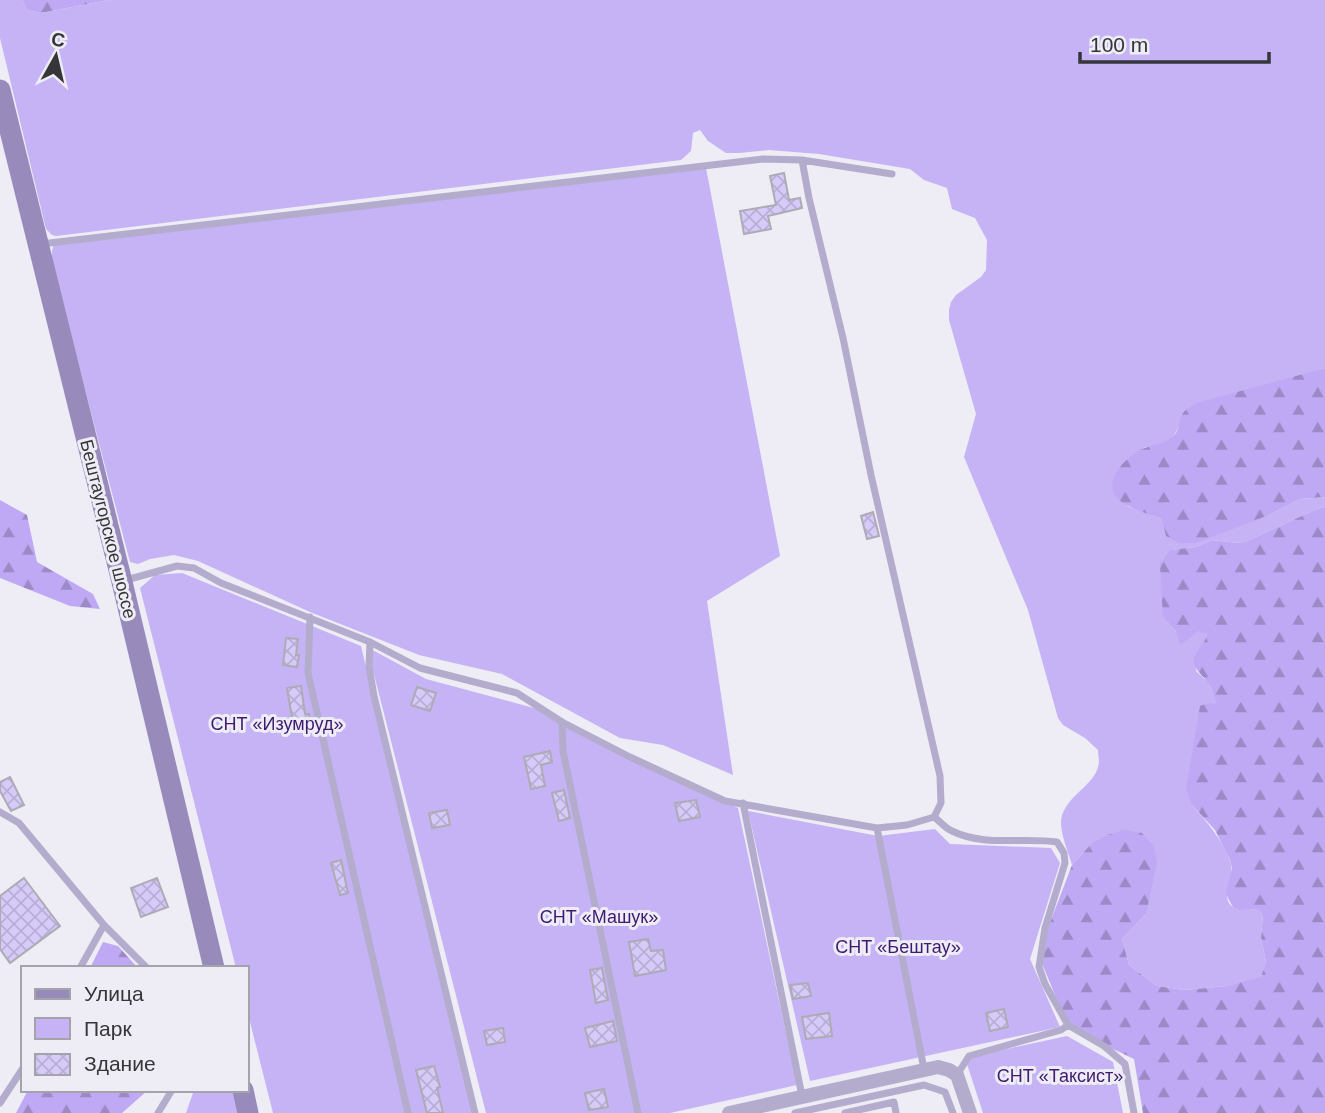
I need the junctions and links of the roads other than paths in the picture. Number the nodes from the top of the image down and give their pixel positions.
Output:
1 (0, 90) edge
2 (802, 160) junction
3 (892, 174) dead end
4 (38, 245) junction
5 (122, 582) junction
6 (310, 617) junction
7 (370, 642) junction
8 (562, 722) junction
9 (743, 803) junction
10 (0, 812) edge
11 (934, 817) junction
12 (877, 828) junction
13 (104, 925) junction
14 (81, 966) edge
15 (145, 966) edge
16 (214, 966) edge
17 (1068, 1025) junction
18 (924, 1069) junction
19 (21, 1071) edge
20 (957, 1076) junction
21 (171, 1092) edge
22 (243, 1092) edge
23 (802, 1097) junction
24 (0, 1103) edge
25 (158, 1113) edge
26 (248, 1113) edge
27 (408, 1113) edge
28 (475, 1113) edge
29 (638, 1113) edge
30 (729, 1113) edge
31 (794, 1113) edge
32 (845, 1113) edge
33 (897, 1113) edge
34 (953, 1113) edge
35 (970, 1113) edge
36 (1134, 1113) edge

1 - 4 street, Бештаугорское шоссе
2 - 3 lane
2 - 4 lane
2 - 11 lane
4 - 5 street, Бештаугорское шоссе
5 - 6 lane
5 - 16 street, Бештаугорское шоссе
6 - 7 lane
6 - 27 lane
7 - 8 lane
7 - 28 lane
8 - 9 lane
8 - 29 lane
9 - 12 lane
9 - 23 lane
10 - 13 lane
11 - 12 lane
11 - 17 lane
12 - 18 lane
13 - 14 lane
13 - 15 lane
17 - 20 lane
17 - 36 lane
18 - 20 street
18 - 23 street
19 - 24 lane
20 - 35 street
21 - 25 lane
22 - 26 street
23 - 30 street
31 - 34 lane
32 - 33 lane

